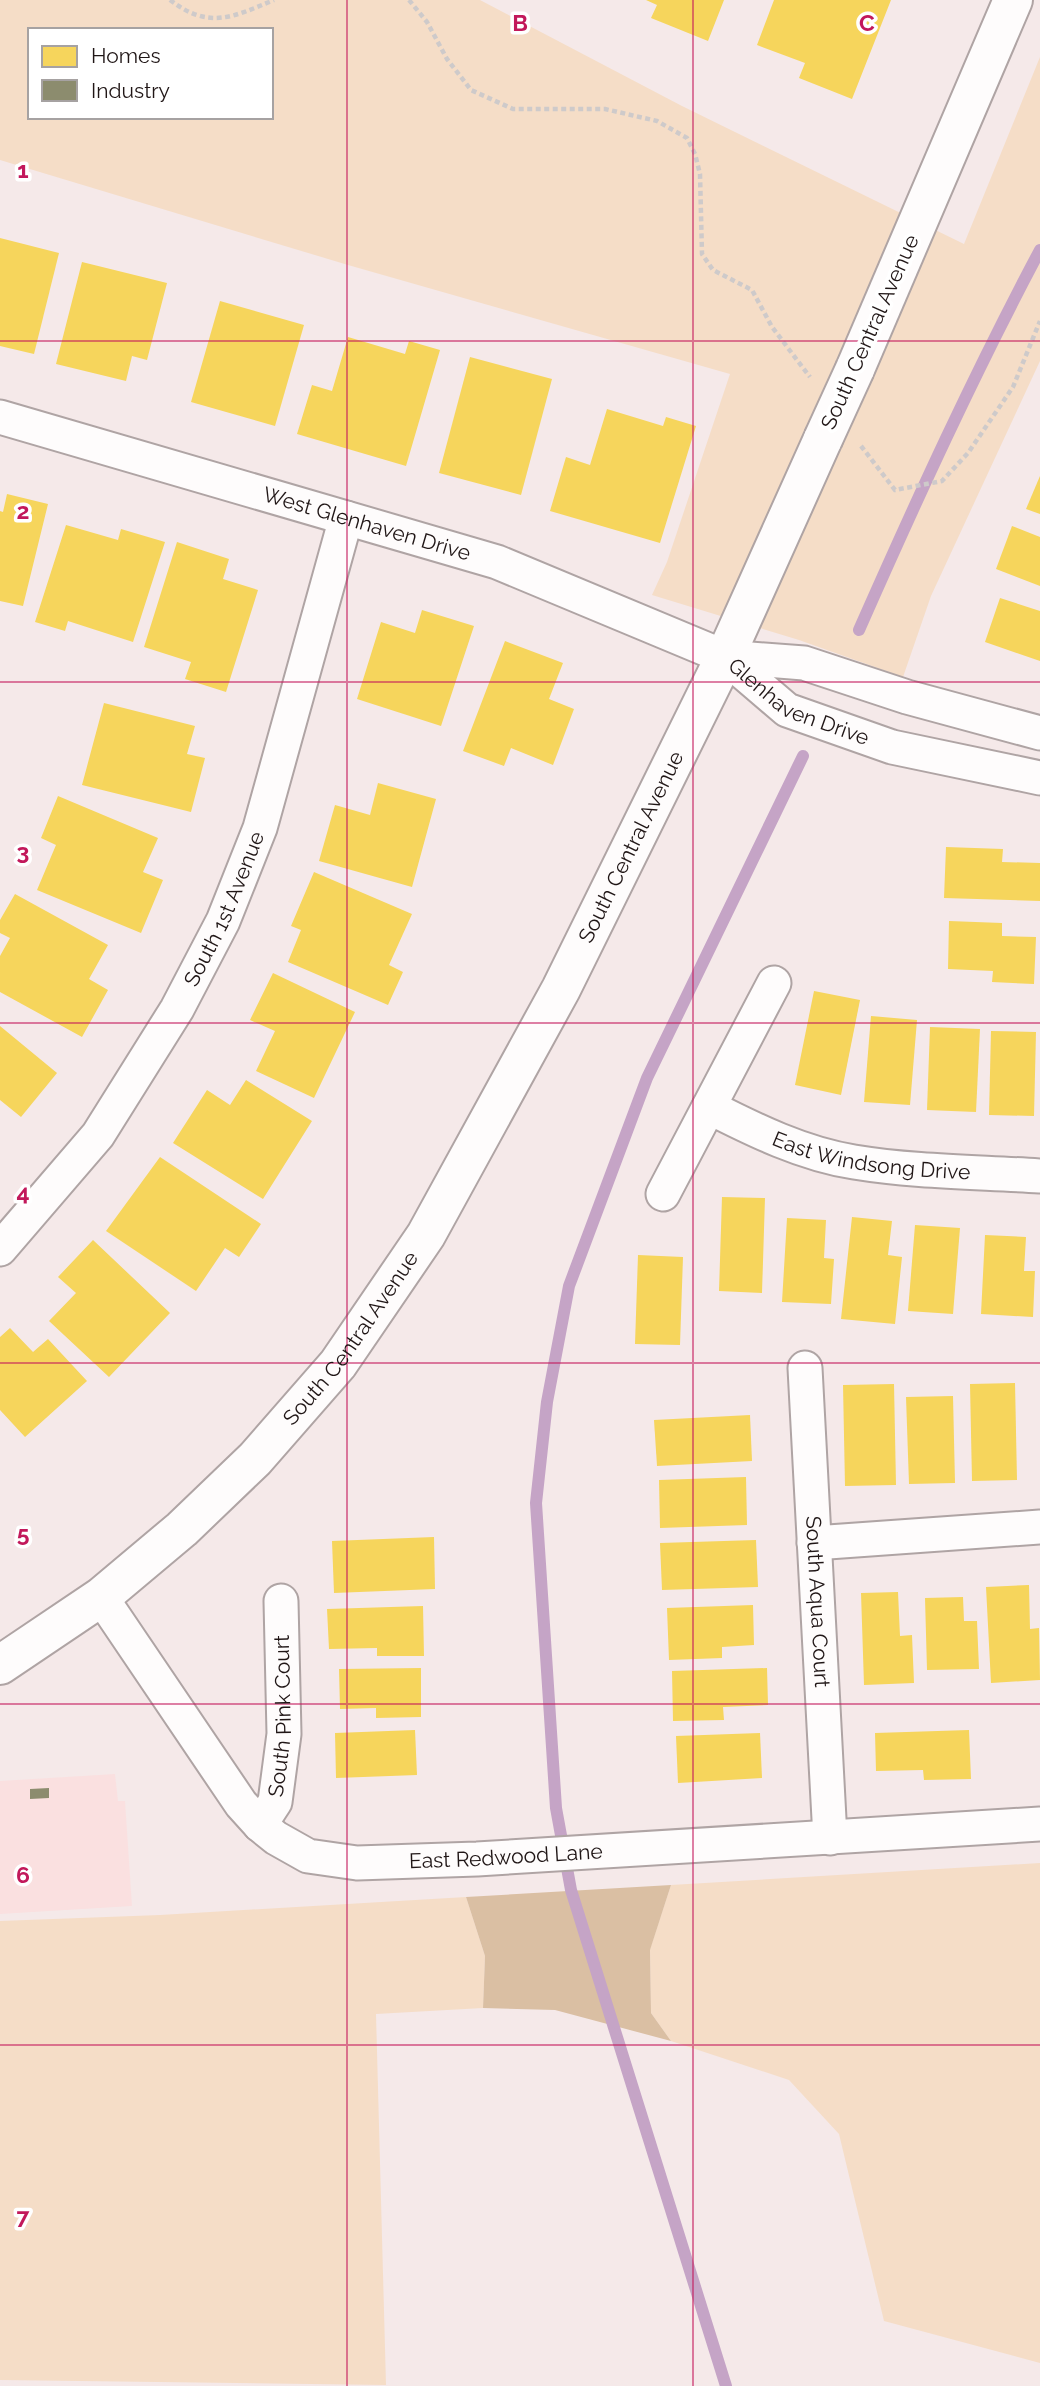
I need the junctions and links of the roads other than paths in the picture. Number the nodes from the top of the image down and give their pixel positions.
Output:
1 (1013, 0) edge
2 (0, 417) edge
3 (346, 518) junction
4 (725, 657) junction
5 (942, 707) junction
6 (1040, 733) edge
7 (929, 755) junction
8 (1040, 778) edge
9 (774, 984) dead end
10 (709, 1107) junction
11 (1040, 1176) edge
12 (663, 1194) dead end
13 (0, 1250) edge
14 (805, 1368) dead end
15 (1040, 1527) edge
16 (814, 1543) junction
17 (101, 1597) junction
18 (281, 1601) dead end
19 (0, 1665) edge
20 (1040, 1824) edge
21 (260, 1825) junction
22 (830, 1838) junction

1 - 4 street, South Central Avenue, bridge
2 - 3 street, West Glenhaven Drive
3 - 4 street, West Glenhaven Drive
3 - 13 street, South 1st Avenue
4 - 5 street, Glenhaven Drive
4 - 7 street, Glenhaven Drive
4 - 17 street, South Central Avenue
5 - 6 street, Glenhaven Drive
5 - 7 street
7 - 8 street, Glenhaven Drive
9 - 10 street
10 - 11 street, East Windsong Drive
10 - 12 street
14 - 16 street, South Aqua Court
15 - 16 street
16 - 22 street, South Aqua Court
17 - 19 street, South Central Avenue
17 - 21 street, East Redwood Lane
18 - 21 street, South Pink Court
20 - 22 street, East Redwood Lane
21 - 22 street, East Redwood Lane

